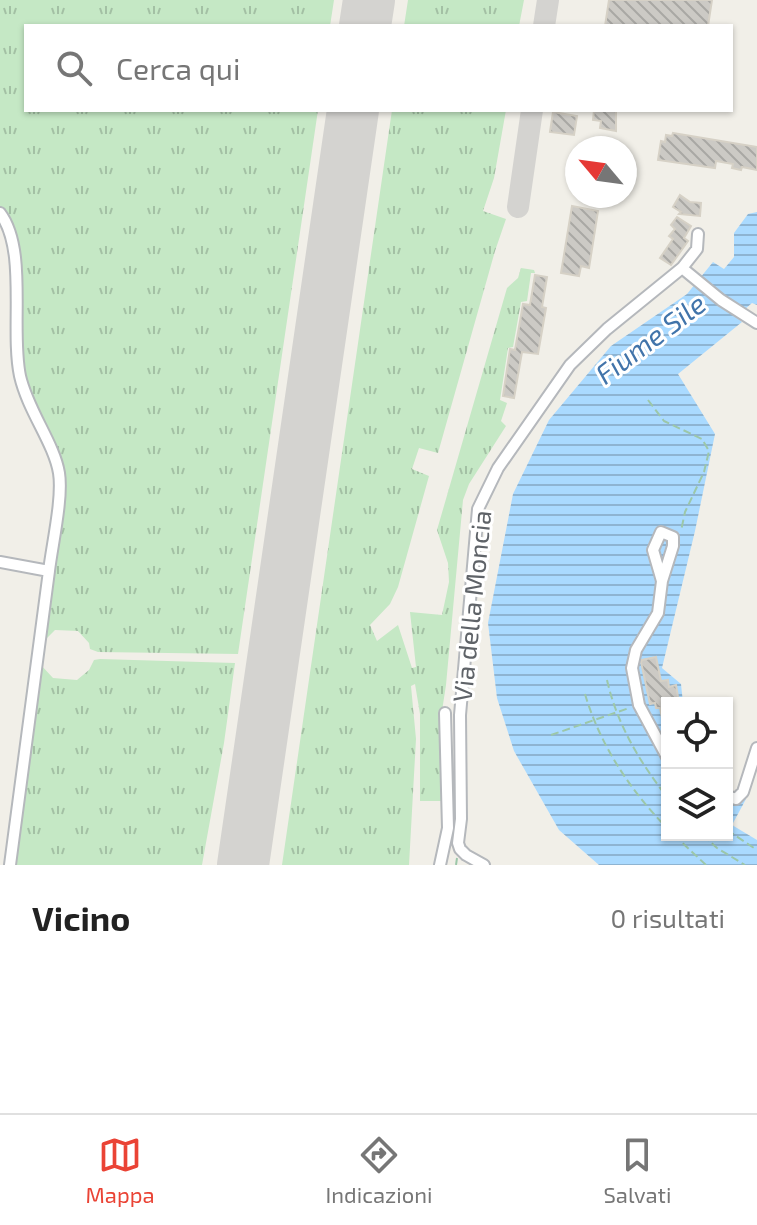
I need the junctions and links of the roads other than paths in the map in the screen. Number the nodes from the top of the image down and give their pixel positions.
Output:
1 (0, 213) edge
2 (698, 234) dead end
3 (682, 268) junction
4 (757, 323) edge
5 (0, 562) edge
6 (49, 571) junction
7 (662, 581) junction
8 (445, 713) dead end
9 (661, 746) edge
10 (757, 748) edge
11 (733, 798) edge
12 (10, 865) edge
13 (440, 865) edge
14 (484, 865) edge

1 - 6 street
2 - 3 street, Via della Moncia
3 - 4 street
3 - 14 street, Via della Moncia
5 - 6 street
6 - 12 street
7 - 7 street
7 - 9 street
8 - 13 street
10 - 11 street

